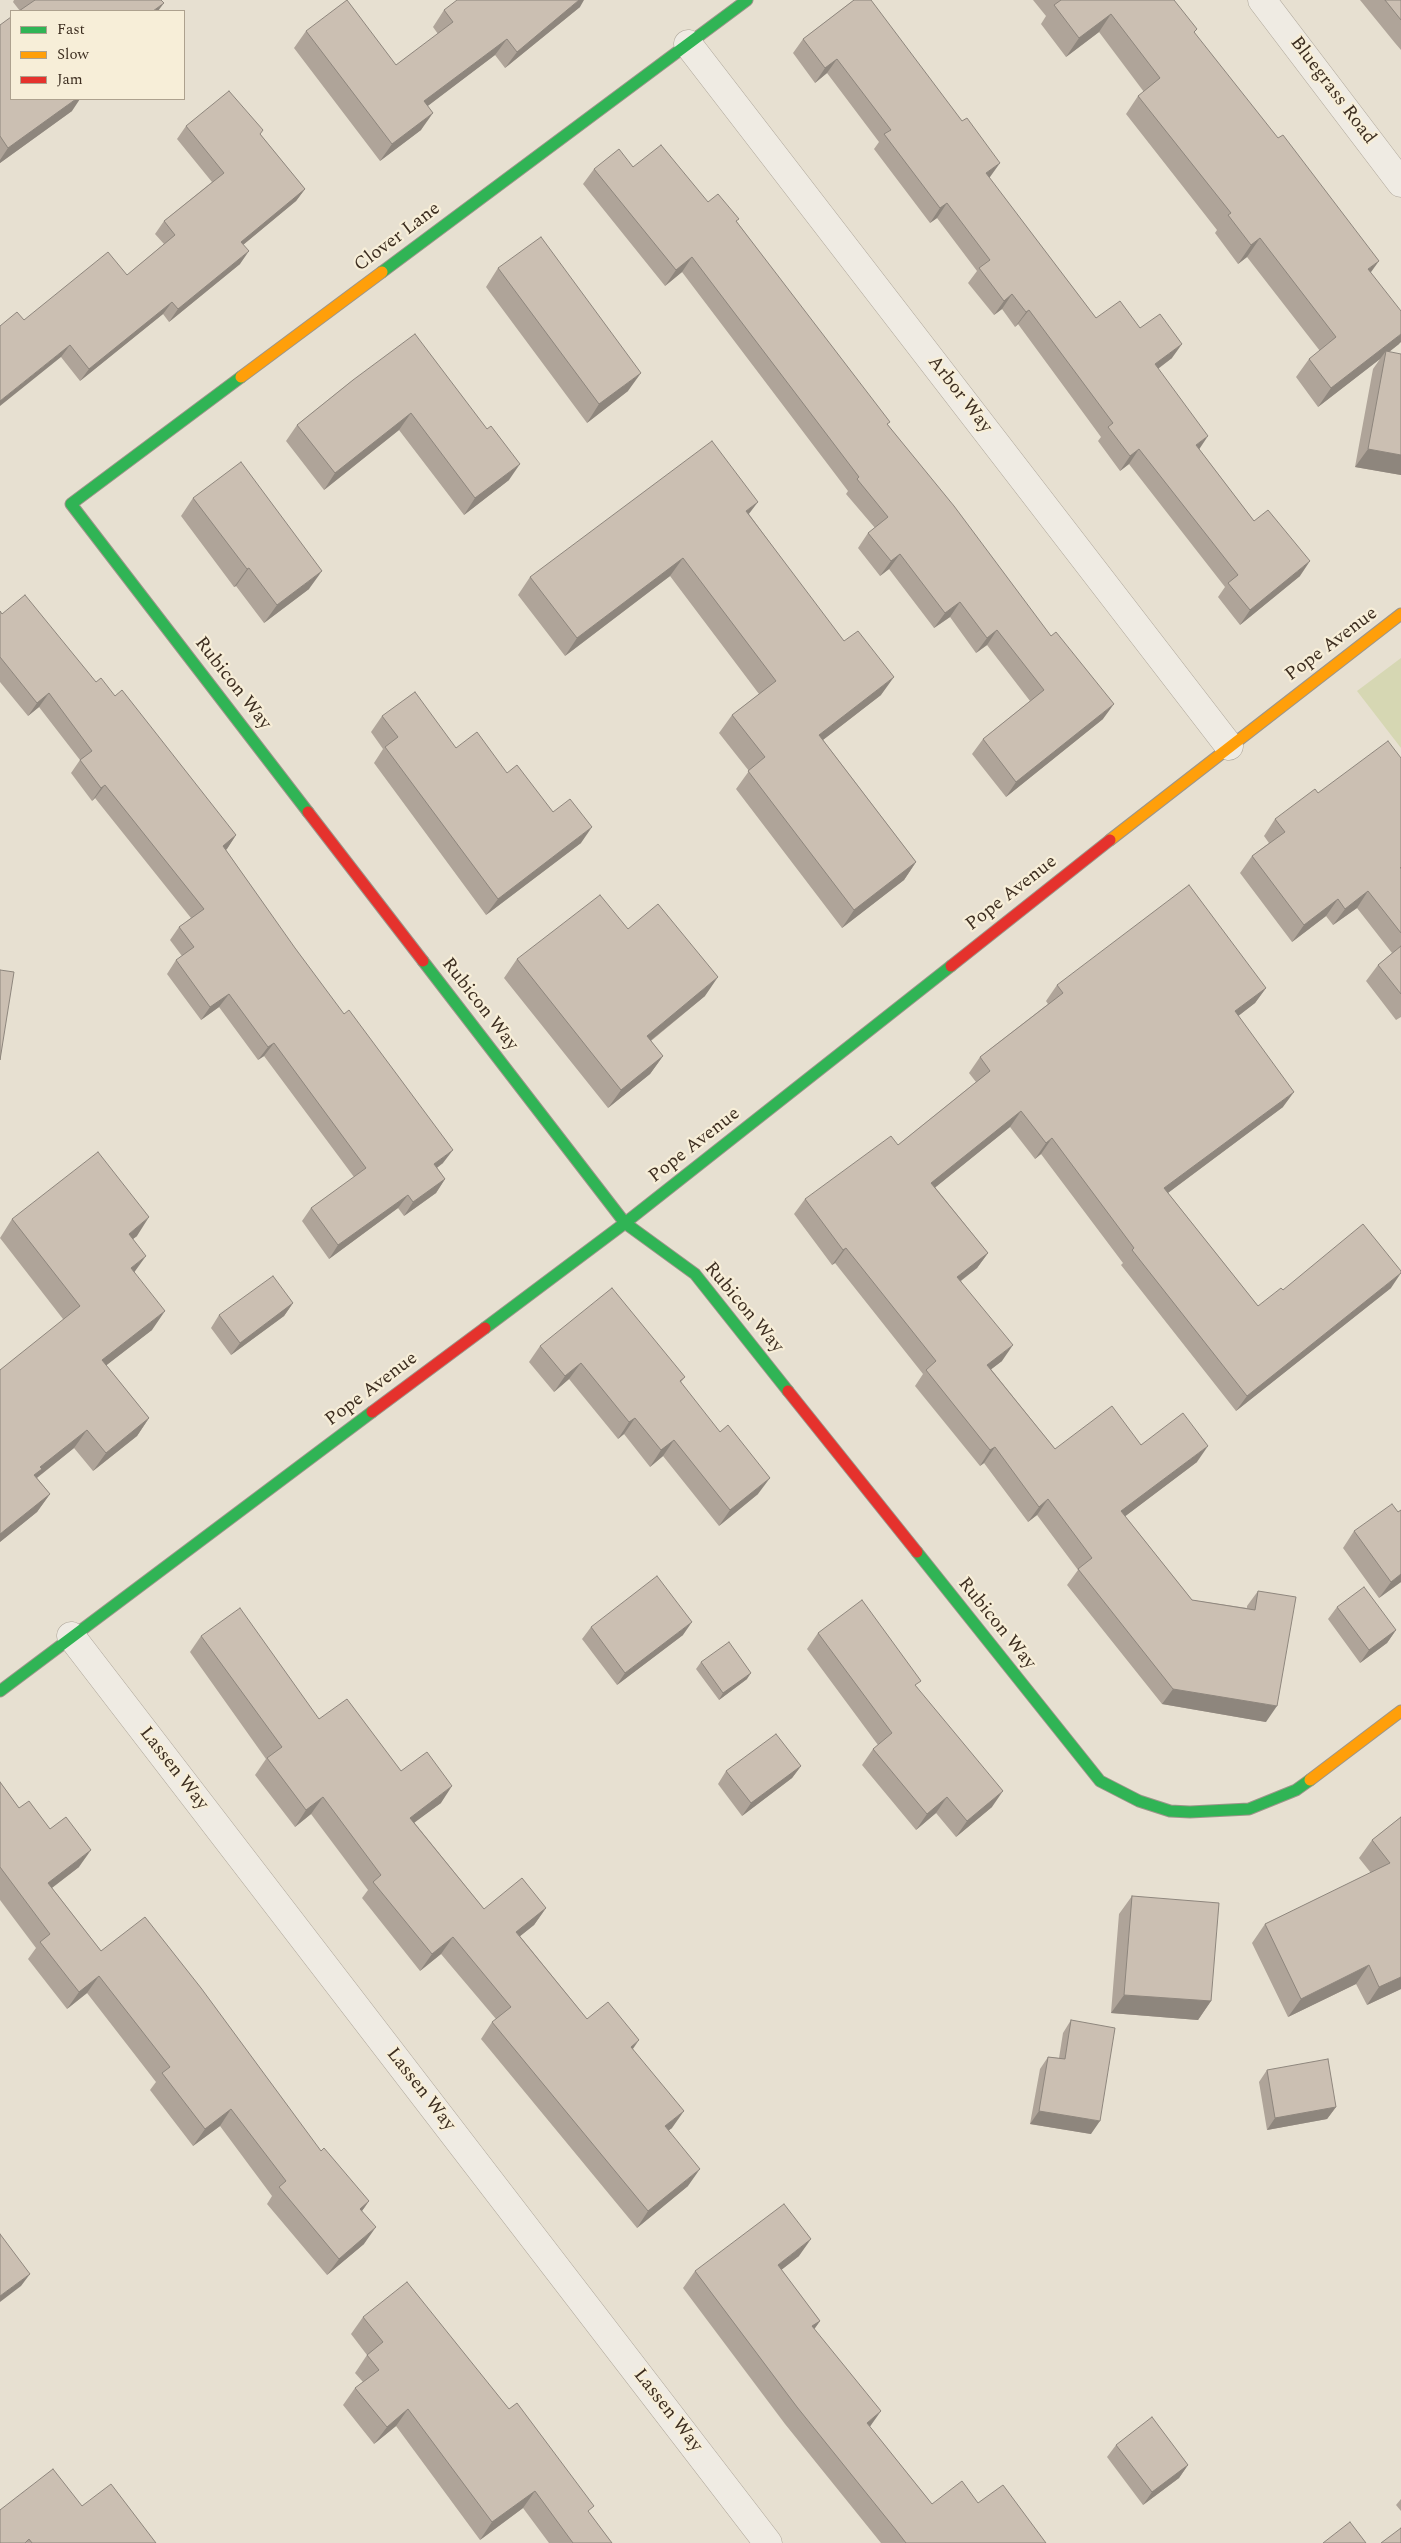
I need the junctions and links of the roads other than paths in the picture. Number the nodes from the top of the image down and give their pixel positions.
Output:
1 (747, 0) edge
2 (1262, 0) edge
3 (688, 44) junction
4 (1401, 183) edge
5 (71, 504) joint
6 (1401, 614) edge
7 (1229, 746) junction
8 (625, 1223) junction
9 (71, 1636) junction
10 (0, 1691) edge
11 (1401, 1711) edge
12 (768, 2543) edge

1 - 3 street, Clover Lane
2 - 4 street, Bluegrass Road
3 - 5 street, Clover Lane
3 - 7 street, Arbor Way
5 - 8 street, Rubicon Way
6 - 7 street, Pope Avenue
7 - 8 street, Pope Avenue
8 - 9 street, Pope Avenue
8 - 11 street, Rubicon Way
9 - 10 street, Pope Avenue
9 - 12 street, Lassen Way

